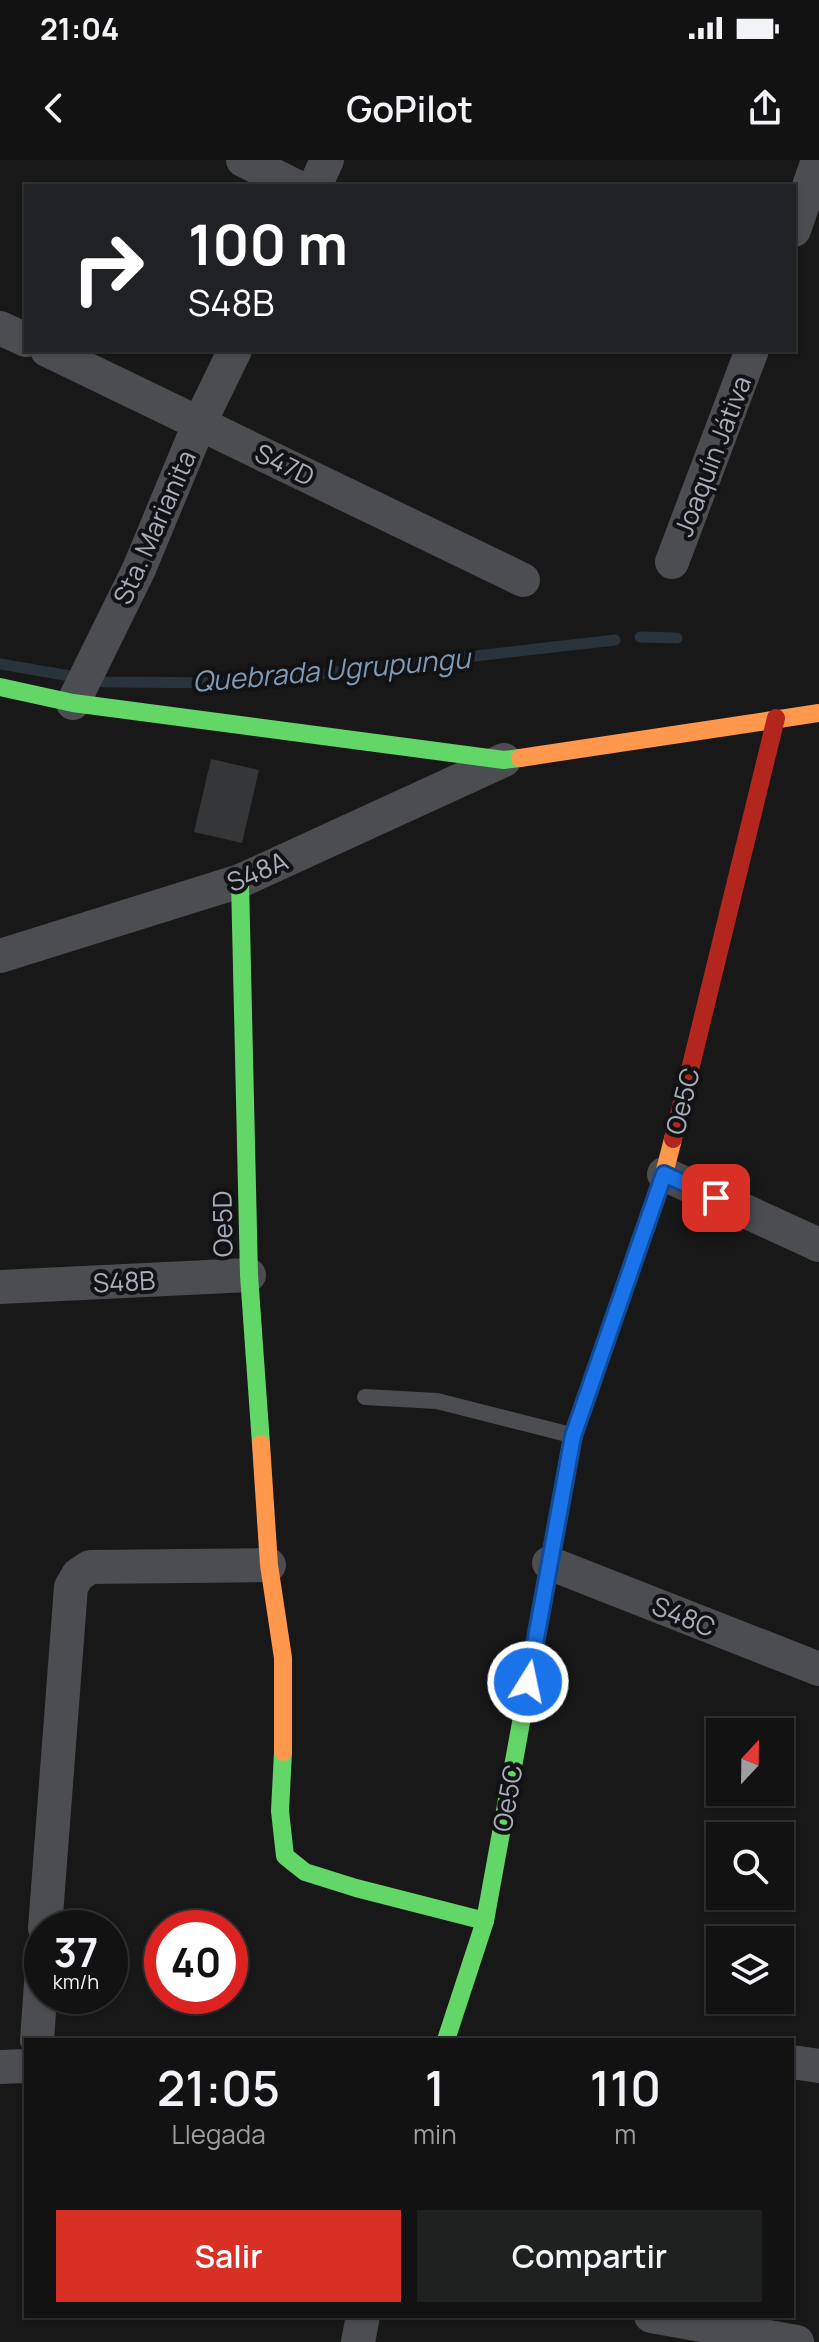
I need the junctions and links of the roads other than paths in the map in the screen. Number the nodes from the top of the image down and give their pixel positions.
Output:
1 (243, 160) edge
2 (327, 160) edge
3 (818, 160) edge
4 (291, 184) edge
5 (316, 184) edge
6 (796, 224) edge
7 (0, 328) edge
8 (24, 339) edge
9 (51, 352) edge
10 (234, 352) edge
11 (751, 352) edge
12 (200, 422) junction
13 (672, 562) dead end
14 (523, 580) dead end
15 (0, 687) edge
16 (73, 703) junction
17 (819, 713) edge
18 (776, 718) junction
19 (504, 760) junction
20 (240, 881) junction
21 (0, 956) edge
22 (664, 1174) junction
23 (819, 1245) edge
24 (249, 1275) junction
25 (0, 1287) edge
26 (365, 1397) dead end
27 (573, 1436) junction
28 (549, 1563) junction
29 (269, 1565) junction
30 (819, 1669) edge
31 (46, 1910) edge
32 (485, 1921) junction
33 (39, 2014) edge
34 (37, 2038) edge
35 (447, 2038) edge
36 (794, 2062) edge
37 (24, 2066) edge
38 (819, 2066) edge
39 (0, 2067) edge
40 (363, 2318) edge
41 (662, 2318) edge
42 (358, 2342) edge
43 (797, 2342) edge

1 - 4 street
2 - 5 street
3 - 6 street
7 - 8 street
9 - 12 street, S47D
10 - 12 street, Sta. Marianita
11 - 13 street, Joaquín Játiva
12 - 14 street, S47D
12 - 16 street, Sta. Marianita
15 - 16 street
16 - 19 street
17 - 18 street
18 - 19 street
18 - 22 street, Oe5C
19 - 20 street, S48A
20 - 21 street, S48A
20 - 24 street, Oe5D
22 - 23 street
22 - 27 street, Oe5C
24 - 25 street, S48B
24 - 29 street, Oe5D
26 - 27 lane
27 - 28 street, Oe5C
28 - 30 street, S48C
28 - 32 street, Oe5C
29 - 31 street
29 - 32 street, Oe5D
32 - 35 street, Oe5C
33 - 34 street
36 - 38 street
37 - 39 street
40 - 42 street
41 - 43 street

